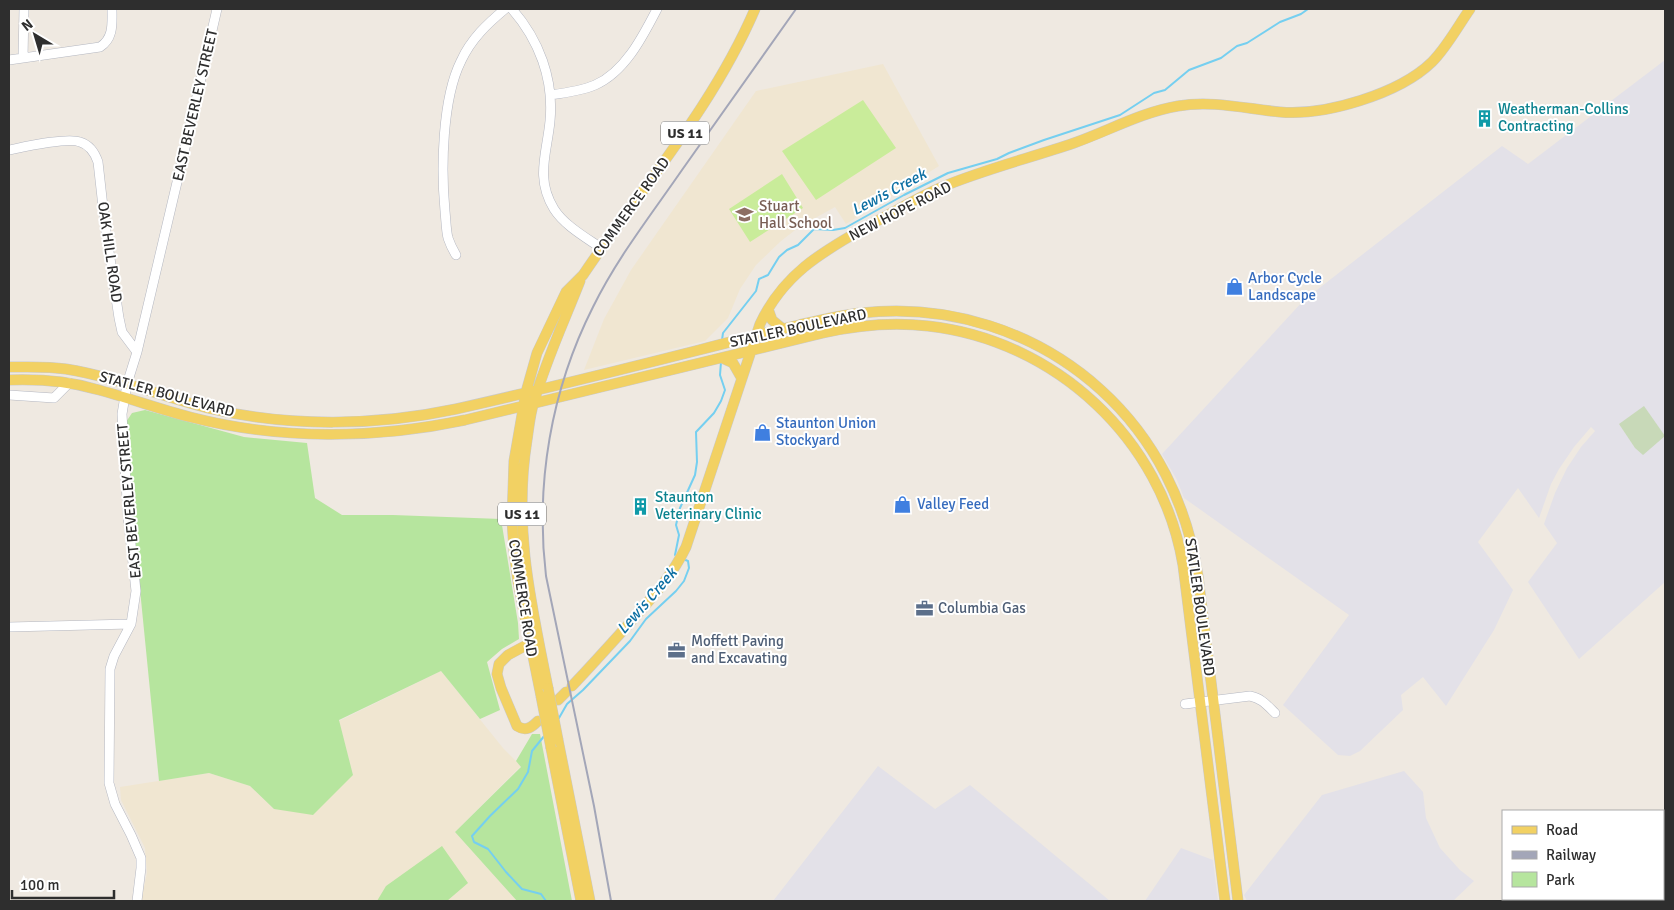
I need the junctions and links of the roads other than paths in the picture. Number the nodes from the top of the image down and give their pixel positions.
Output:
1 (24, 9) edge
2 (112, 9) edge
3 (217, 9) edge
4 (505, 9) edge
5 (512, 9) edge
6 (657, 9) edge
7 (755, 9) edge
8 (1470, 9) edge
9 (23, 58) junction
10 (9, 60) edge
11 (550, 95) junction
12 (9, 150) edge
13 (601, 248) junction
14 (456, 255) dead end
15 (582, 275) junction
16 (768, 309) junction
17 (783, 329) junction
18 (756, 336) junction
19 (137, 352) junction
20 (746, 352) junction
21 (722, 358) junction
22 (9, 367) edge
23 (739, 372) junction
24 (9, 380) edge
25 (68, 383) junction
26 (127, 384) junction
27 (538, 389) junction
28 (526, 392) junction
29 (9, 395) edge
30 (126, 398) junction
31 (528, 405) junction
32 (131, 624) junction
33 (9, 627) edge
34 (534, 641) junction
35 (544, 692) junction
36 (558, 700) dead end
37 (1214, 701) junction
38 (1201, 703) junction
39 (1185, 704) dead end
40 (1275, 713) dead end
41 (538, 721) dead end
42 (137, 901) edge
43 (581, 901) edge
44 (590, 901) edge
45 (1225, 901) edge
46 (1238, 901) edge

1 - 9 street
2 - 9 street
3 - 19 street, EAST BEVERLEY STREET
4 - 14 street
5 - 11 street
6 - 11 street
7 - 13 main road, COMMERCE ROAD / US 11
8 - 16 main road, NEW HOPE ROAD
9 - 10 street
11 - 13 street
12 - 19 street, OAK HILL ROAD
13 - 15 main road, COMMERCE ROAD / US 11
15 - 27 main road, COMMERCE ROAD / US 11
15 - 28 main road, COMMERCE ROAD / US 11
16 - 17 main road
16 - 18 main road, NEW HOPE ROAD
17 - 18 main road, STATLER BOULEVARD
17 - 37 main road, STATLER BOULEVARD
18 - 20 main road, NEW HOPE ROAD
18 - 27 main road, STATLER BOULEVARD
19 - 26 street, EAST BEVERLEY STREET
20 - 21 main road, STATLER BOULEVARD
20 - 23 main road, NEW HOPE ROAD
20 - 38 main road, STATLER BOULEVARD
21 - 23 main road
21 - 31 main road, STATLER BOULEVARD
22 - 26 main road, STATLER BOULEVARD
23 - 36 main road, NEW HOPE ROAD
24 - 25 main road, STATLER BOULEVARD
25 - 29 street
25 - 30 main road, STATLER BOULEVARD
26 - 28 main road, STATLER BOULEVARD
26 - 30 street, EAST BEVERLEY STREET
27 - 28 main road, STATLER BOULEVARD
27 - 31 main road, COMMERCE ROAD / US 11
28 - 31 main road, COMMERCE ROAD / US 11
30 - 31 main road, STATLER BOULEVARD
30 - 32 street, EAST BEVERLEY STREET
31 - 34 main road, COMMERCE ROAD / US 11
32 - 33 street
32 - 42 street, EAST BEVERLEY STREET
34 - 35 main road, COMMERCE ROAD / US 11
34 - 41 main road
35 - 43 main road, COMMERCE ROAD / US 11, bridge
35 - 44 main road, COMMERCE ROAD / US 11, bridge
37 - 38 street
37 - 40 street
37 - 46 main road, STATLER BOULEVARD
38 - 39 street
38 - 45 main road, STATLER BOULEVARD

